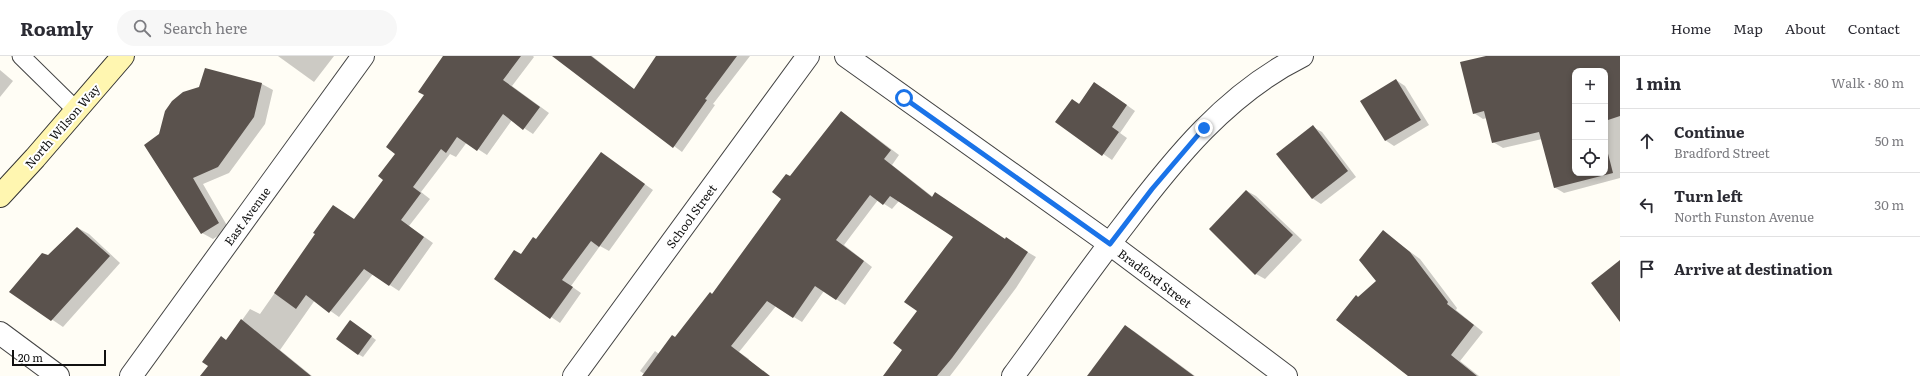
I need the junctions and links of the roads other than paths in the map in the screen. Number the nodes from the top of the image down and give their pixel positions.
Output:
1 (21, 56) edge
2 (123, 56) edge
3 (363, 56) edge
4 (808, 56) edge
5 (846, 56) edge
6 (1302, 56) edge
7 (76, 110) junction
8 (0, 196) edge
9 (1110, 244) junction
10 (0, 333) edge
11 (58, 376) edge
12 (131, 376) edge
13 (574, 376) edge
14 (1013, 376) edge
15 (1286, 376) edge

1 - 7 lane
2 - 7 main road, North Wilson Way
3 - 12 street, East Avenue
4 - 13 street, School Street
5 - 9 street, Bradford Street
6 - 9 street
7 - 8 main road, North Wilson Way
9 - 14 street
9 - 15 street, Bradford Street
10 - 11 street

